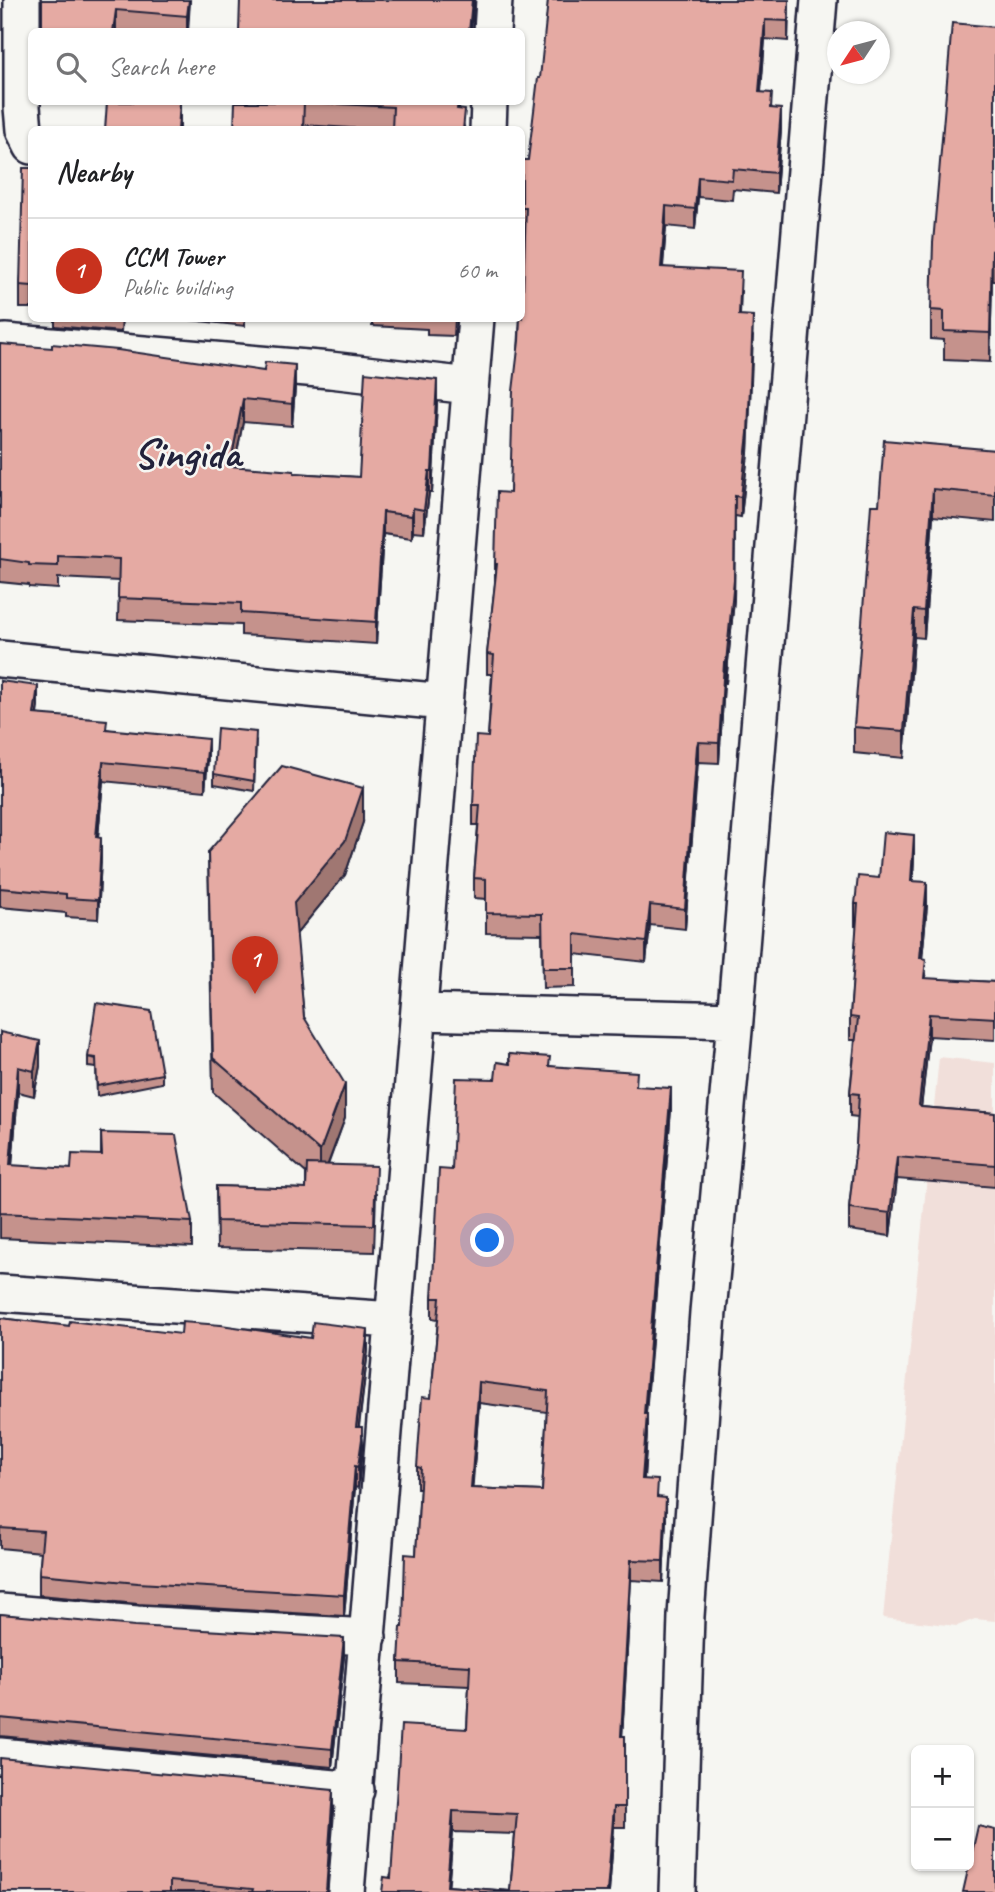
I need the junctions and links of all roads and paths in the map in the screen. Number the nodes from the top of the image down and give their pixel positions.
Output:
1 (22, 0) edge
2 (494, 0) edge
3 (819, 0) edge
4 (492, 28) edge
5 (489, 105) edge
6 (488, 126) edge
7 (28, 138) edge
8 (476, 322) edge
9 (5, 342) edge
10 (470, 386) junction
11 (0, 659) edge
12 (444, 702) junction
13 (420, 1012) junction
14 (735, 1020) junction
15 (0, 1293) edge
16 (393, 1320) junction
17 (0, 1612) edge
18 (369, 1637) junction
19 (0, 1756) edge
20 (356, 1790) junction
21 (346, 1892) edge
22 (677, 1892) edge

1 - 7 street
2 - 4 street
3 - 14 street
5 - 6 street
8 - 10 street
9 - 10 street
10 - 12 street
11 - 12 street
12 - 13 street
13 - 14 street
13 - 16 street
14 - 22 street
15 - 16 street
16 - 18 street
17 - 18 street
18 - 20 street
19 - 20 street
20 - 21 street

